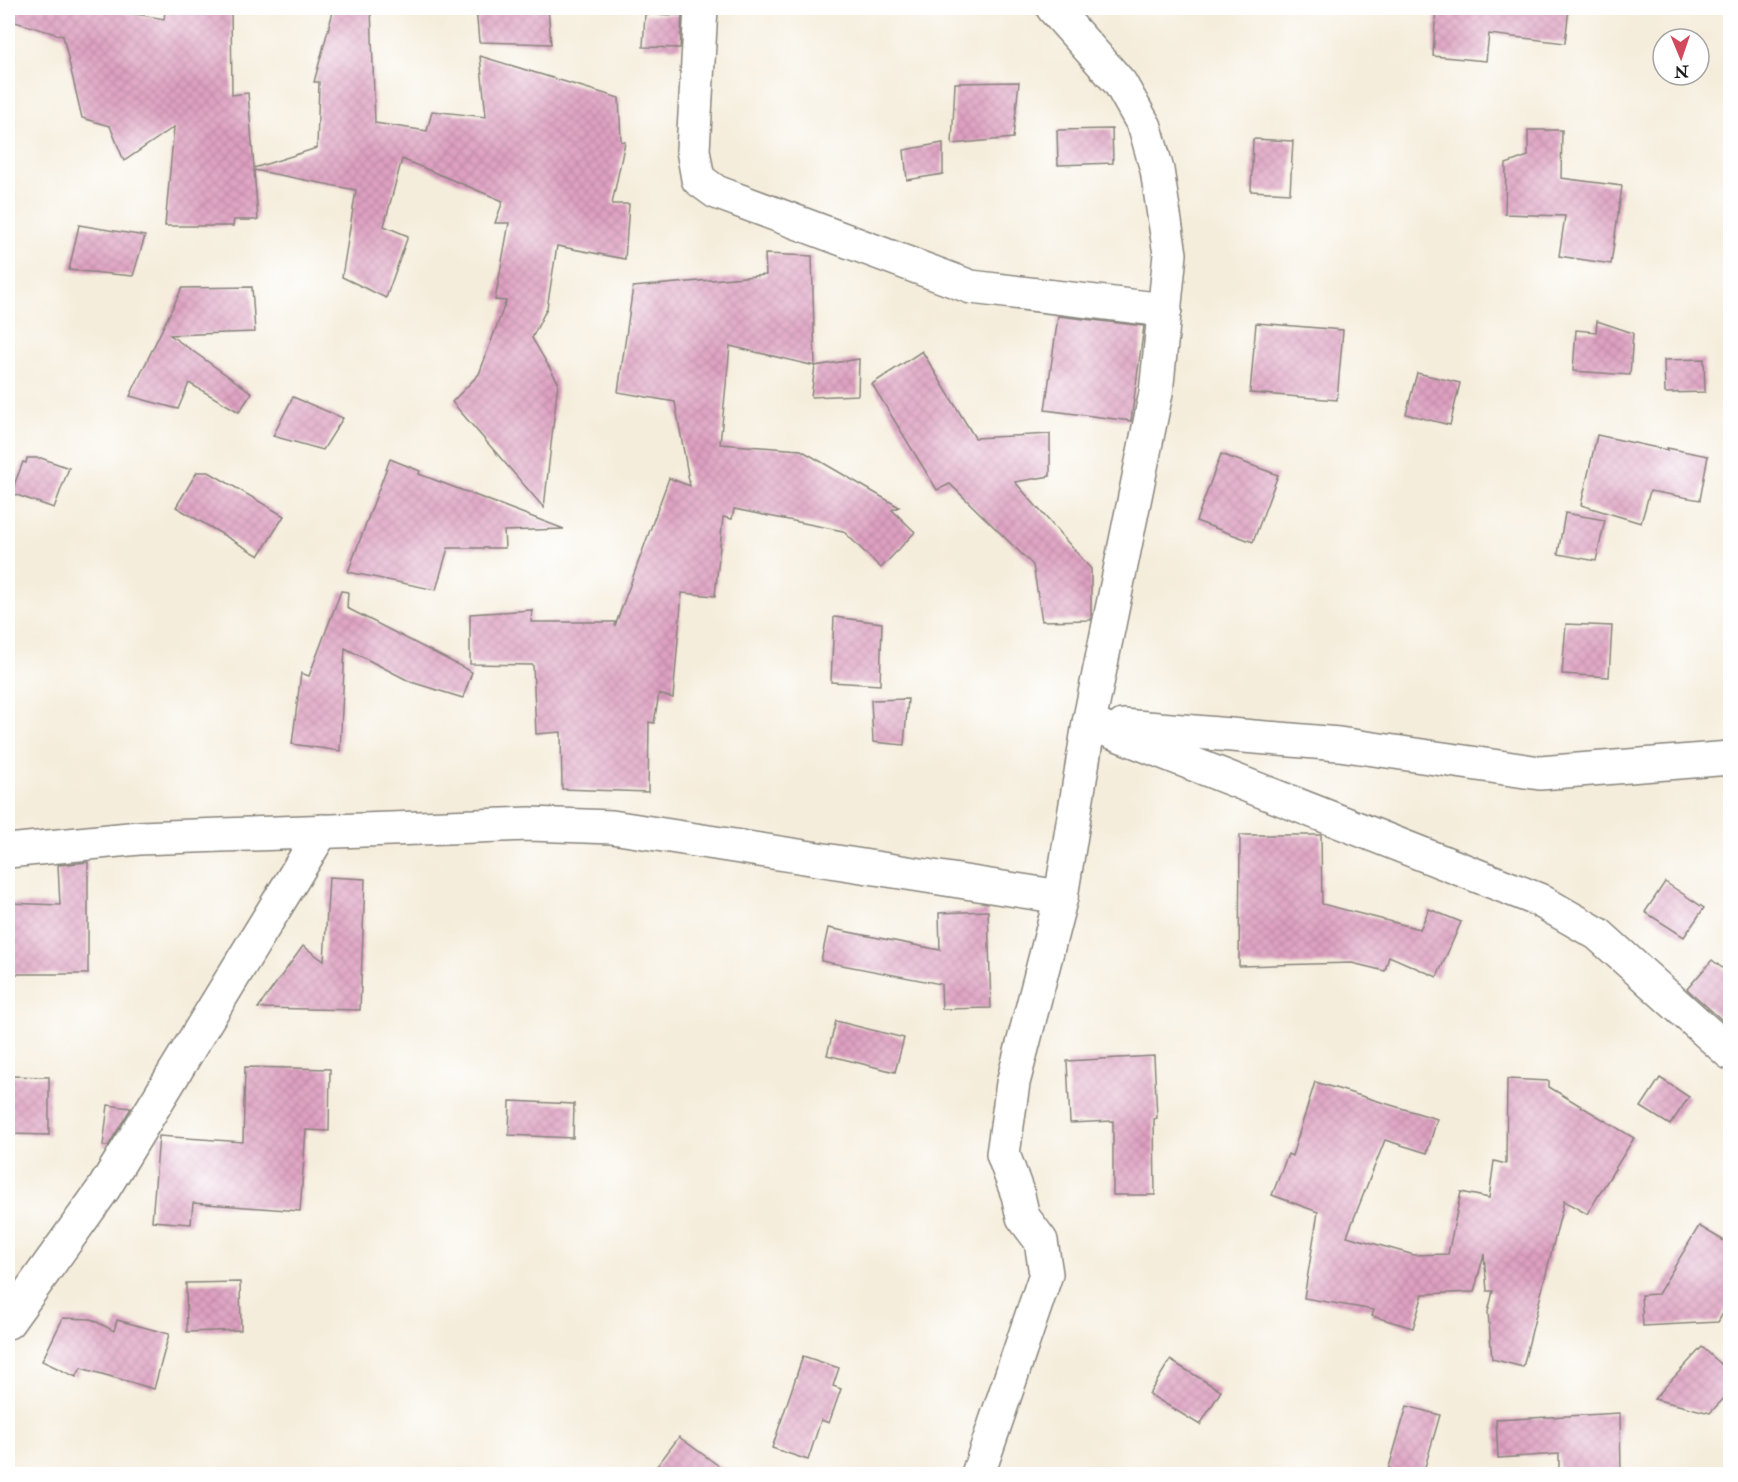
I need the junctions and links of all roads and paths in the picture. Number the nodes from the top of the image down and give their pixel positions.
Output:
1 (701, 8) edge
2 (1053, 8) edge
3 (1166, 310) junction
4 (1089, 723) junction
5 (1731, 758) edge
6 (322, 831) junction
7 (8, 851) edge
8 (1061, 897) junction
9 (1731, 1053) edge
10 (8, 1322) edge
11 (978, 1474) edge

1 - 3 street
2 - 3 street
3 - 4 street
4 - 5 street
4 - 8 street
4 - 9 street
6 - 7 street
6 - 8 street
6 - 10 street
8 - 11 street

